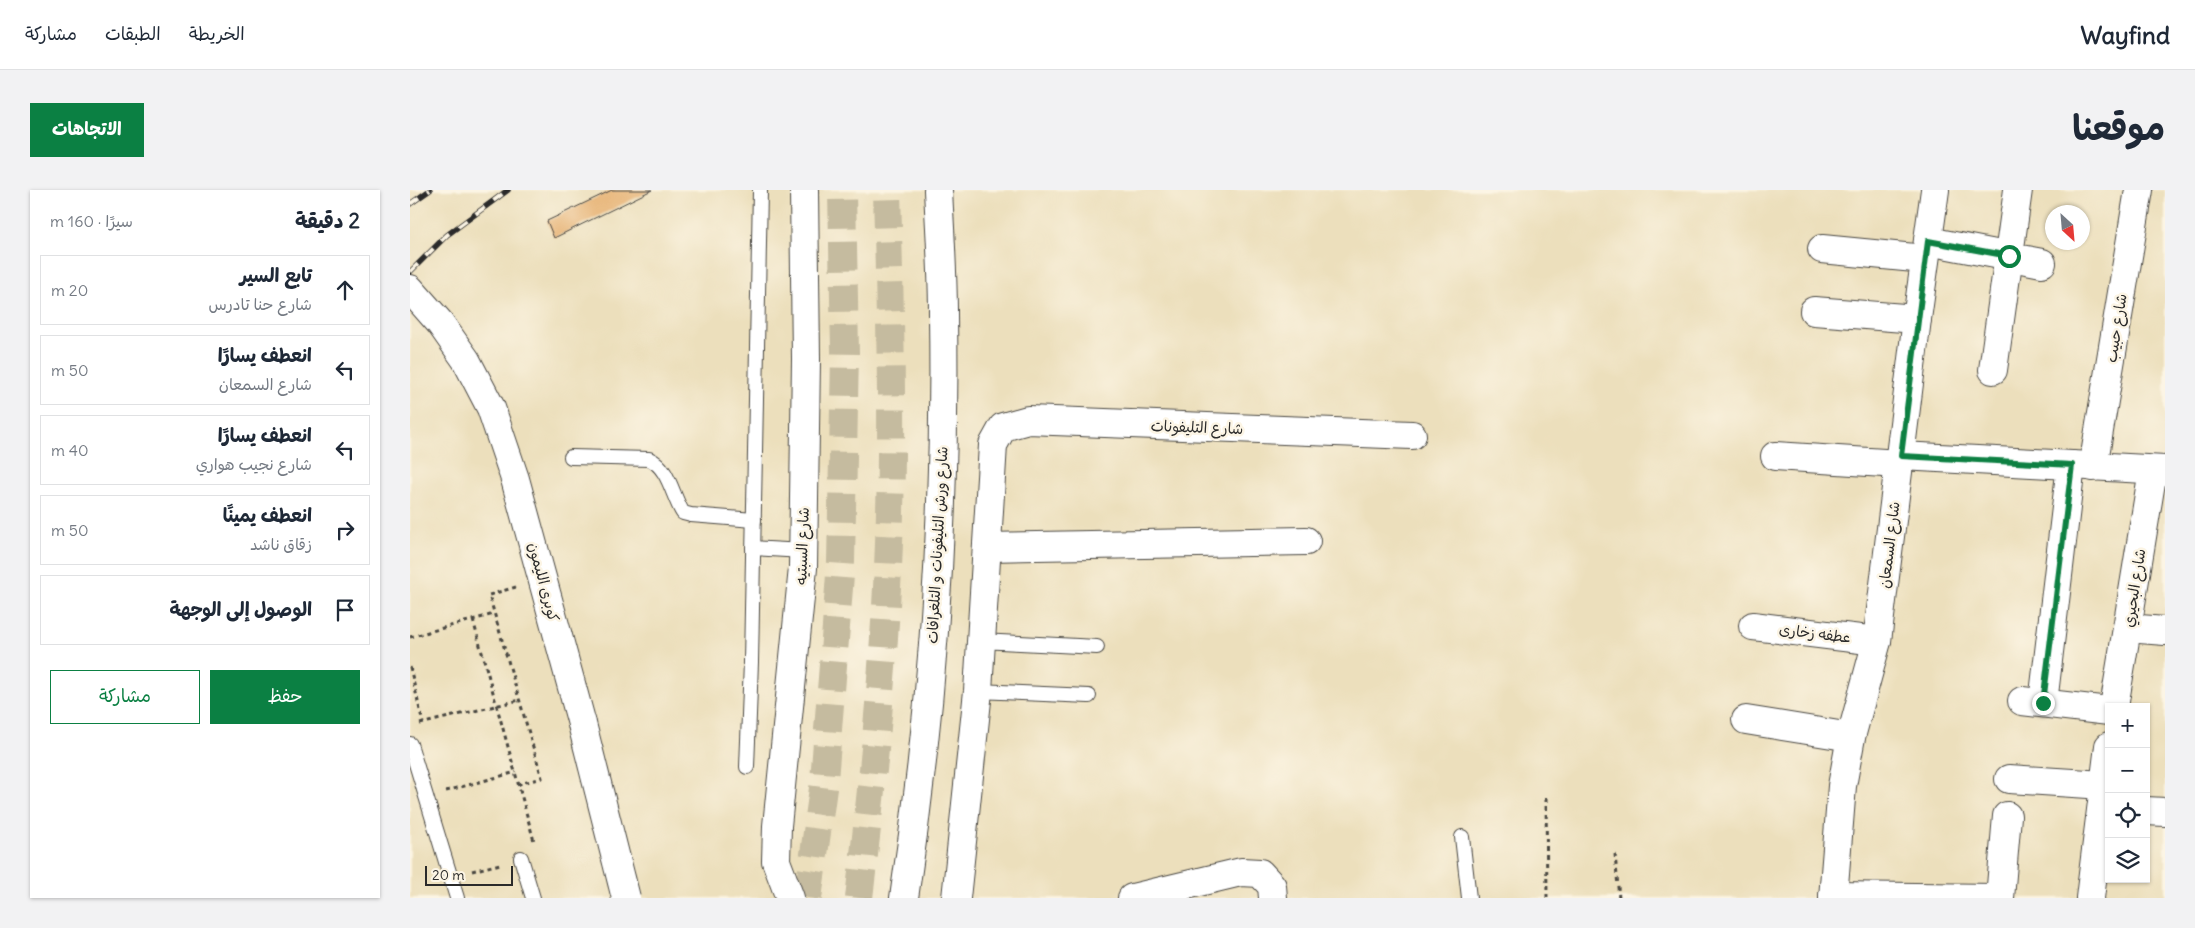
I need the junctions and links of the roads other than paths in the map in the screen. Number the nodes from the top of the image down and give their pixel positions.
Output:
1 (760, 190) edge
2 (804, 190) edge
3 (938, 190) edge
4 (1935, 190) edge
5 (2018, 190) edge
6 (2139, 190) edge
7 (1822, 249) dead end
8 (1926, 250) junction
9 (2009, 256) junction
10 (2042, 263) dead end
11 (410, 289) edge
12 (1814, 311) dead end
13 (1917, 319) junction
14 (1993, 370) dead end
15 (1412, 435) dead end
16 (1775, 456) dead end
17 (571, 457) dead end
18 (1900, 460) junction
19 (2082, 466) junction
20 (2162, 467) edge
21 (754, 520) junction
22 (1306, 541) dead end
23 (988, 547) junction
24 (754, 548) junction
25 (803, 551) junction
26 (1753, 626) dead end
27 (2127, 628) junction
28 (2165, 632) edge
29 (981, 641) junction
30 (1877, 641) junction
31 (1097, 647) dead end
32 (978, 690) junction
33 (1089, 696) dead end
34 (2115, 703) edge
35 (2105, 711) edge
36 (1746, 720) dead end
37 (1851, 737) junction
38 (410, 744) edge
39 (2109, 748) edge
40 (747, 767) dead end
41 (2009, 779) dead end
42 (2104, 802) edge
43 (2150, 812) edge
44 (2165, 812) edge
45 (2007, 816) dead end
46 (1462, 837) dead end
47 (521, 858) road end
48 (1833, 897) edge
49 (457, 898) edge
50 (533, 898) edge
51 (626, 898) edge
52 (790, 898) edge
53 (904, 898) edge
54 (956, 898) edge
55 (1132, 898) edge
56 (1274, 898) edge
57 (1469, 898) edge
58 (1998, 898) edge
59 (2090, 898) edge

1 - 21 lane
2 - 25 street, شارع السبتيه
3 - 53 street, شارع ورش التليفونات و التلغرافات
4 - 8 street, شارع السمعان
5 - 9 street
6 - 19 street, شارع حبيب
7 - 8 street
8 - 9 street
8 - 13 street, شارع السمعان
9 - 10 street
9 - 14 street
11 - 51 street, كوبرى الليمون, bridge
12 - 13 street
13 - 18 street, شارع السمعان
15 - 23 street, شارع التليفونات
16 - 18 street
17 - 21 lane
18 - 19 street
18 - 30 street, شارع السمعان
19 - 20 street
19 - 35 street, شارع حبيب
20 - 27 street, شارع البحيري
21 - 24 lane
22 - 23 street
23 - 29 street
24 - 25 lane
24 - 40 lane
25 - 52 street, شارع السبتيه
26 - 30 street, عطفه زخارى
27 - 28 street
27 - 34 street, شارع البحيري
29 - 31 lane
29 - 32 street
30 - 37 street, شارع السمعان
32 - 33 lane
32 - 54 street
36 - 37 street
37 - 48 street, شارع السمعان
38 - 49 lane
39 - 42 street
41 - 42 street
42 - 59 street
43 - 44 street
45 - 58 street
46 - 57 lane
47 - 50 lane
48 - 58 street
55 - 56 street

